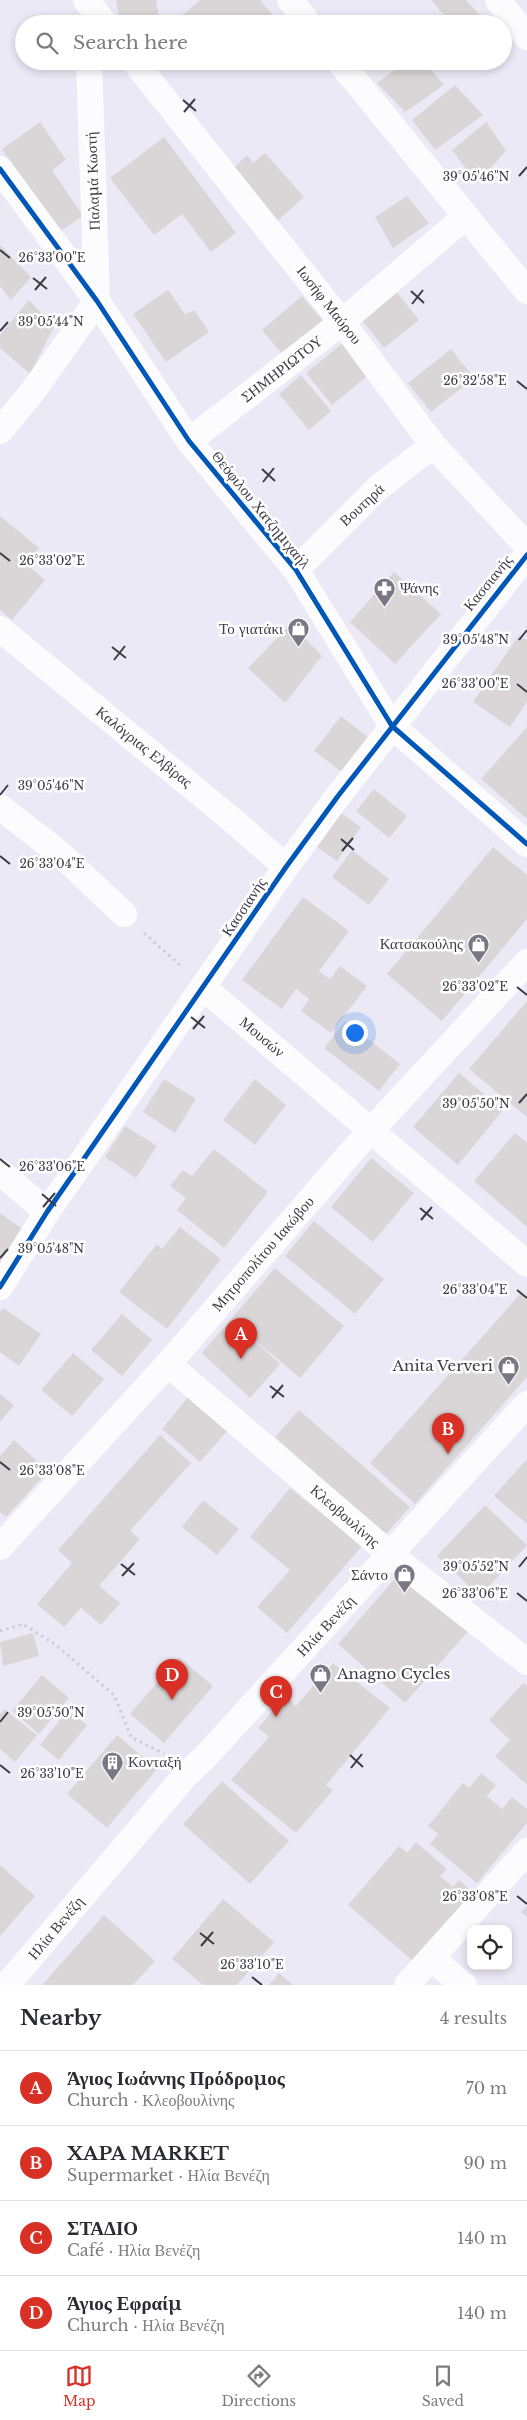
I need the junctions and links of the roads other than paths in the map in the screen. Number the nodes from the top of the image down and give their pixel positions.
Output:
1 (86, 0) edge
2 (290, 0) edge
3 (498, 0) edge
4 (87, 15) edge
5 (98, 15) edge
6 (302, 15) edge
7 (510, 15) edge
8 (512, 18) edge
9 (527, 37) edge
10 (89, 70) edge
11 (141, 70) edge
12 (346, 70) edge
13 (0, 169) edge
14 (466, 218) junction
15 (527, 291) edge
16 (97, 301) junction
17 (342, 322) junction
18 (0, 430) edge
19 (189, 441) junction
20 (433, 445) junction
21 (527, 546) edge
22 (527, 555) edge
23 (296, 570) junction
24 (0, 629) edge
25 (392, 726) junction
26 (0, 807) edge
27 (527, 844) edge
28 (286, 868) junction
29 (124, 914) road end
30 (527, 962) edge
31 (204, 988) junction
32 (373, 1130) junction
33 (0, 1172) edge
34 (46, 1212) junction
35 (527, 1264) edge
36 (0, 1287) edge
37 (168, 1364) junction
38 (527, 1404) edge
39 (0, 1547) edge
40 (391, 1555) junction
41 (527, 1662) edge
42 (527, 1851) edge
43 (432, 1959) junction
44 (7, 1985) edge
45 (407, 1985) edge
46 (464, 1985) edge

1 - 4 street
1 - 5 street
2 - 6 street
3 - 7 street
8 - 9 street
10 - 16 street, Παλαμά Κωστή
11 - 17 street, Ιωσήφ Μαύρου
12 - 14 street
13 - 16 street, Θεόφιλου Χατζημιχαήλ
14 - 15 street
14 - 17 street, ΣΗΜΗΡΙΩΤΟΥ
16 - 18 street
16 - 19 street, Θεόφιλου Χατζημιχαήλ
17 - 19 street, ΣΗΜΗΡΙΩΤΟΥ
17 - 20 street, Ιωσήφ Μαύρου
19 - 23 street, Θεόφιλου Χατζημιχαήλ
20 - 21 street, Ιωσήφ Μαύρου
20 - 23 street, Βουτηρά
22 - 25 street, Κασσιανής
23 - 25 street, Θεόφιλου Χατζημιχαήλ
24 - 28 street, Καλόγριας Ελβίρας
25 - 27 street, Θεόφιλου Χατζημιχαήλ
25 - 28 street, Κασσιανής
26 - 29 street
28 - 31 street, Κασσιανής
30 - 32 street, Μητροπολίτου Ιακώβου
31 - 32 street, Μουσών
31 - 34 street, Κασσιανής
32 - 35 street, Μουσών
32 - 37 street, Μητροπολίτου Ιακώβου
33 - 34 street
34 - 36 street, Κασσιανής
37 - 39 street, Μητροπολίτου Ιακώβου
37 - 40 street, Κλεοβουλίνης
38 - 40 street, Ηλία Βενέζη
40 - 41 street, Κλεοβουλίνης
40 - 44 street, Ηλία Βενέζη
42 - 43 street
43 - 45 street
43 - 46 street

